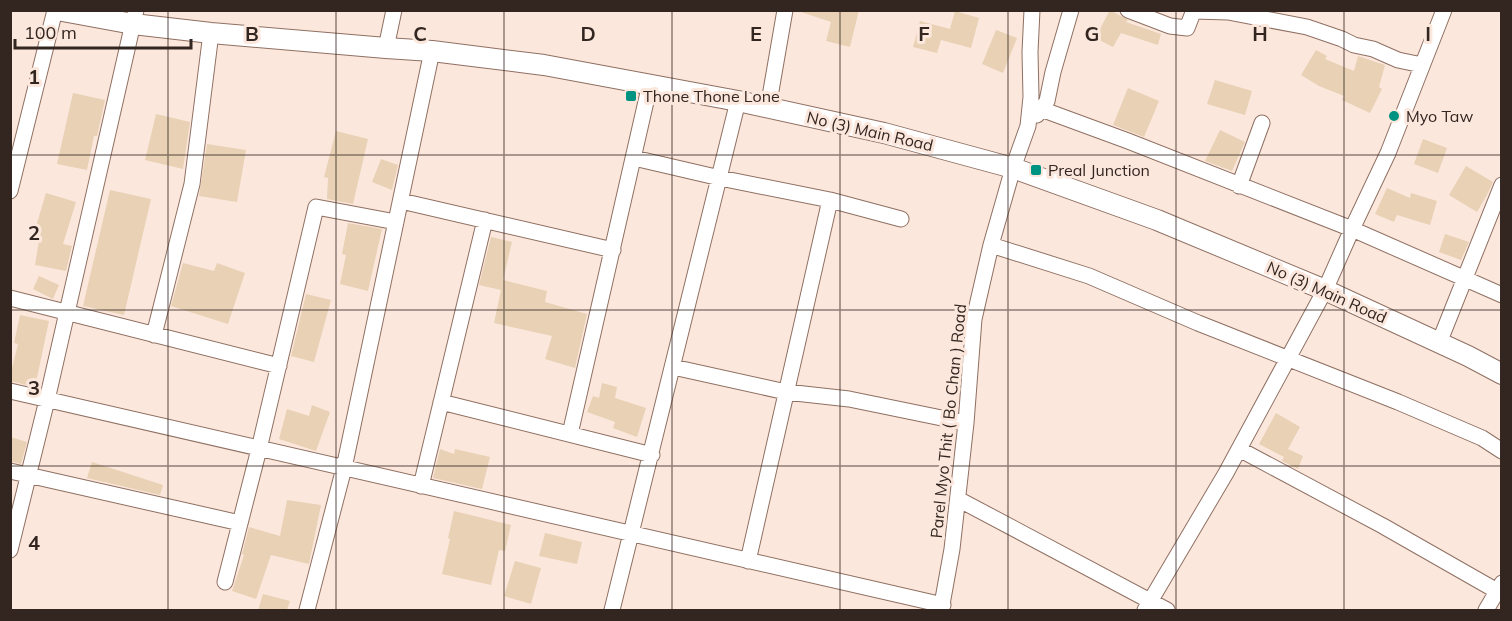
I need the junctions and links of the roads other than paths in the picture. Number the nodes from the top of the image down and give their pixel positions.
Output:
1 (56, 10) edge
2 (394, 10) edge
3 (785, 10) edge
4 (1032, 10) edge
5 (1071, 10) edge
6 (1128, 10) edge
7 (1444, 10) edge
8 (1194, 11) edge
9 (135, 17) edge
10 (212, 33) junction
11 (386, 48) junction
12 (432, 51) junction
13 (1422, 65) junction
14 (650, 84) junction
15 (738, 101) junction
16 (768, 108) junction
17 (1041, 109) junction
18 (1262, 123) dead end
19 (1028, 126) junction
20 (634, 158) junction
21 (14, 160) edge
22 (1013, 168) junction
23 (720, 178) junction
24 (1502, 185) edge
25 (1239, 186) junction
26 (10, 191) edge
27 (830, 200) junction
28 (401, 201) junction
29 (901, 219) dead end
30 (485, 220) junction
31 (396, 222) junction
32 (1352, 229) junction
33 (991, 245) junction
34 (613, 250) junction
35 (1465, 279) junction
36 (1325, 290) junction
37 (1502, 295) edge
38 (10, 298) edge
39 (67, 312) junction
40 (154, 335) junction
41 (1439, 343) junction
42 (1289, 358) junction
43 (279, 366) junction
44 (674, 367) junction
45 (1502, 374) edge
46 (10, 392) edge
47 (786, 392) junction
48 (47, 400) junction
49 (441, 402) junction
50 (966, 423) junction
51 (570, 434) junction
52 (259, 448) junction
53 (1239, 449) junction
54 (1502, 451) edge
55 (651, 455) junction
56 (344, 468) junction
57 (10, 471) edge
58 (28, 476) junction
59 (421, 486) junction
60 (958, 499) junction
61 (240, 522) junction
62 (632, 534) junction
63 (10, 550) edge
64 (748, 561) junction
65 (225, 582) dead end
66 (1499, 587) edge
67 (1147, 606) edge
68 (942, 608) edge
69 (307, 610) edge
70 (612, 610) edge
71 (1167, 610) edge
72 (1486, 610) edge

1 - 9 main road, No (3) Main Road
1 - 21 street
2 - 11 street
3 - 16 street
4 - 19 street
5 - 17 street
6 - 8 street
7 - 13 street
8 - 13 street
9 - 10 main road, No (3) Main Road
9 - 39 street
10 - 11 main road, No (3) Main Road
10 - 40 street
11 - 12 main road, No (3) Main Road
12 - 14 main road, No (3) Main Road
12 - 28 street
13 - 32 street
14 - 15 main road, No (3) Main Road
14 - 20 street
15 - 16 main road, No (3) Main Road
15 - 23 street
16 - 22 main road, No (3) Main Road
17 - 19 street
17 - 25 street
18 - 25 street
19 - 22 street, Parel Myo Thit ( Bo Chan ) Road
20 - 23 street
20 - 34 street
21 - 26 street
22 - 33 street, Parel Myo Thit ( Bo Chan ) Road
22 - 36 main road, No (3) Main Road
23 - 27 street
23 - 44 street
24 - 35 street
25 - 32 street
27 - 29 street
27 - 47 street
28 - 30 street
28 - 31 street
30 - 34 street
30 - 49 street
31 - 43 street
31 - 56 street
32 - 35 street
32 - 36 street
33 - 42 street
33 - 50 street, Parel Myo Thit ( Bo Chan ) Road
34 - 51 street
35 - 37 street
35 - 41 street
36 - 41 main road, No (3) Main Road
36 - 42 street
38 - 39 street
39 - 40 street
39 - 48 street
40 - 43 street
41 - 45 main road, No (3) Main Road
42 - 53 street
42 - 54 street
43 - 52 street
44 - 47 street
44 - 55 street
46 - 48 street
47 - 50 street
47 - 64 street
48 - 52 street
48 - 58 street
49 - 51 street
49 - 59 street
50 - 60 street, Parel Myo Thit ( Bo Chan ) Road
51 - 55 street
52 - 56 street
52 - 61 street
53 - 66 street
53 - 67 street
55 - 62 street
56 - 59 street
56 - 69 street
57 - 58 street
58 - 61 street
58 - 63 street
59 - 62 street
60 - 67 street
60 - 68 street, Parel Myo Thit ( Bo Chan ) Road
61 - 65 street
62 - 64 street
62 - 70 street
64 - 68 street
66 - 72 street
67 - 71 street

